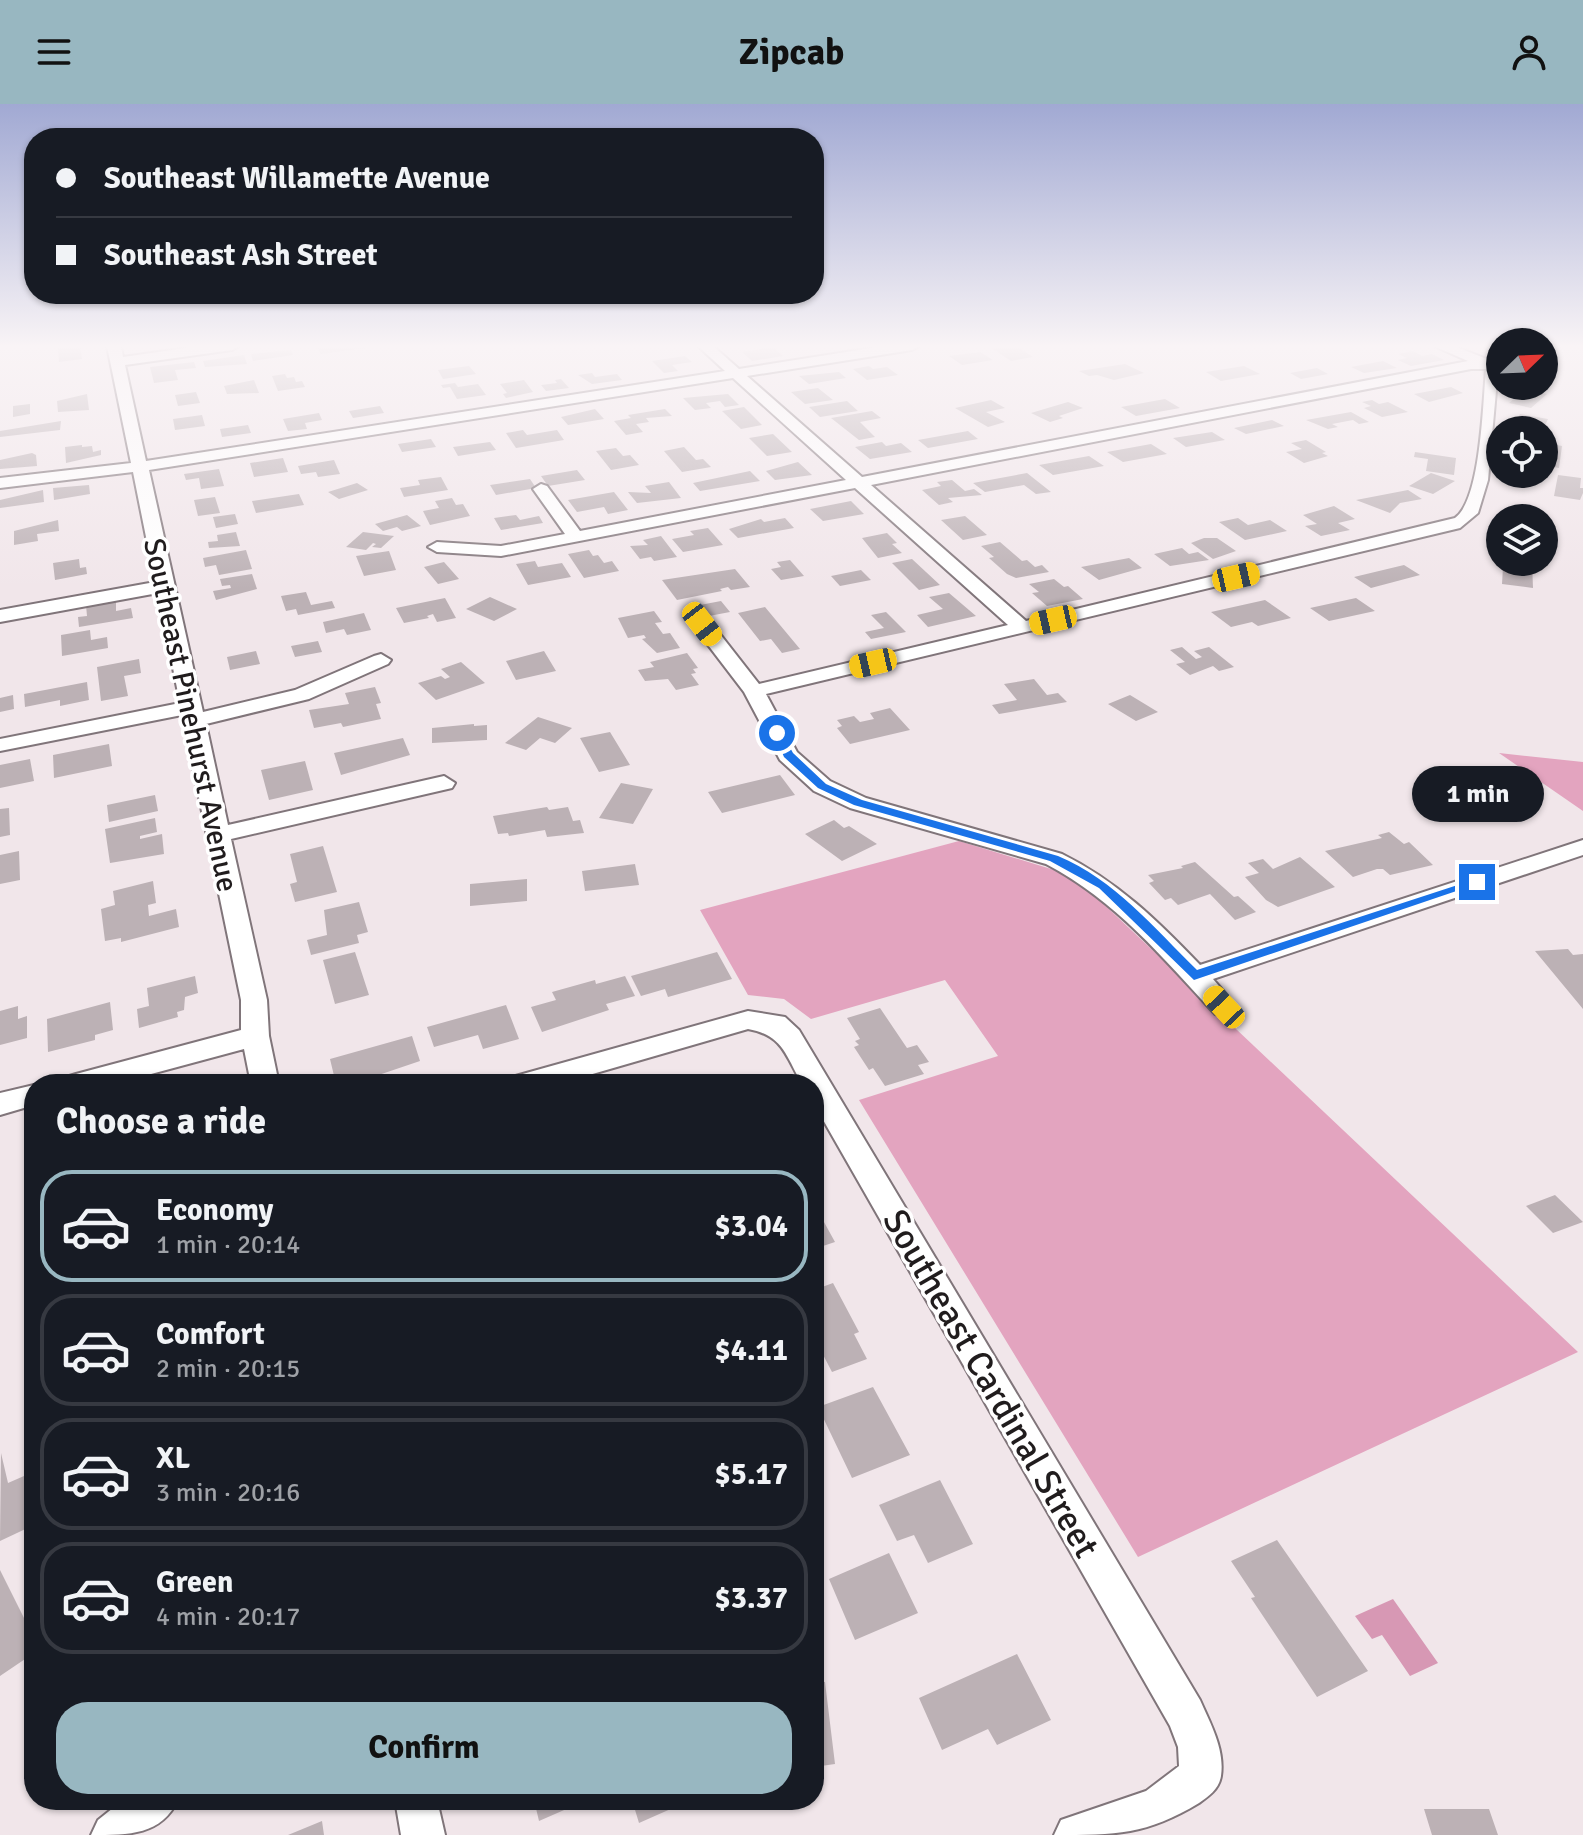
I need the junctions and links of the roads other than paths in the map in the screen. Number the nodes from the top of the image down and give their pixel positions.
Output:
1 (129, 427) edge
2 (396, 427) edge
3 (796, 427) edge
4 (1148, 427) edge
5 (1486, 427) edge
6 (137, 467) junction
7 (859, 482) junction
8 (0, 483) edge
9 (541, 489) dead end
10 (576, 537) junction
11 (437, 547) dead end
12 (163, 586) junction
13 (0, 616) edge
14 (702, 624) dead end
15 (1022, 628) junction
16 (381, 660) dead end
17 (754, 691) junction
18 (191, 714) junction
19 (0, 745) edge
20 (444, 783) dead end
21 (217, 835) junction
22 (1583, 847) edge
23 (1194, 976) junction
24 (1224, 1007) dead end
25 (255, 1036) junction
26 (113, 1074) edge
27 (263, 1074) edge
28 (557, 1074) edge
29 (811, 1074) edge
30 (824, 1097) edge
31 (24, 1098) edge
32 (0, 1104) edge
33 (144, 1810) edge
34 (418, 1810) edge
35 (113, 1835) edge
36 (423, 1835) edge
37 (1076, 1835) edge

1 - 6 street, Southeast Pinehurst Avenue
2 - 6 street
3 - 7 street
4 - 7 street
5 - 15 street
6 - 8 street
6 - 12 street, Southeast Pinehurst Avenue
7 - 10 street
7 - 15 street
9 - 10 street
10 - 11 street
12 - 13 street
12 - 18 street, Southeast Pinehurst Avenue
14 - 17 street
15 - 17 street
16 - 18 street
17 - 23 street
18 - 19 street
18 - 21 street, Southeast Pinehurst Avenue
20 - 21 street
21 - 25 street, Southeast Pinehurst Avenue
22 - 23 street
23 - 24 street
25 - 26 street
25 - 27 street, Southeast Pinehurst Avenue
28 - 29 street, Southeast Cardinal Street
30 - 37 street, Southeast Cardinal Street
31 - 32 street
33 - 35 street
34 - 36 street

